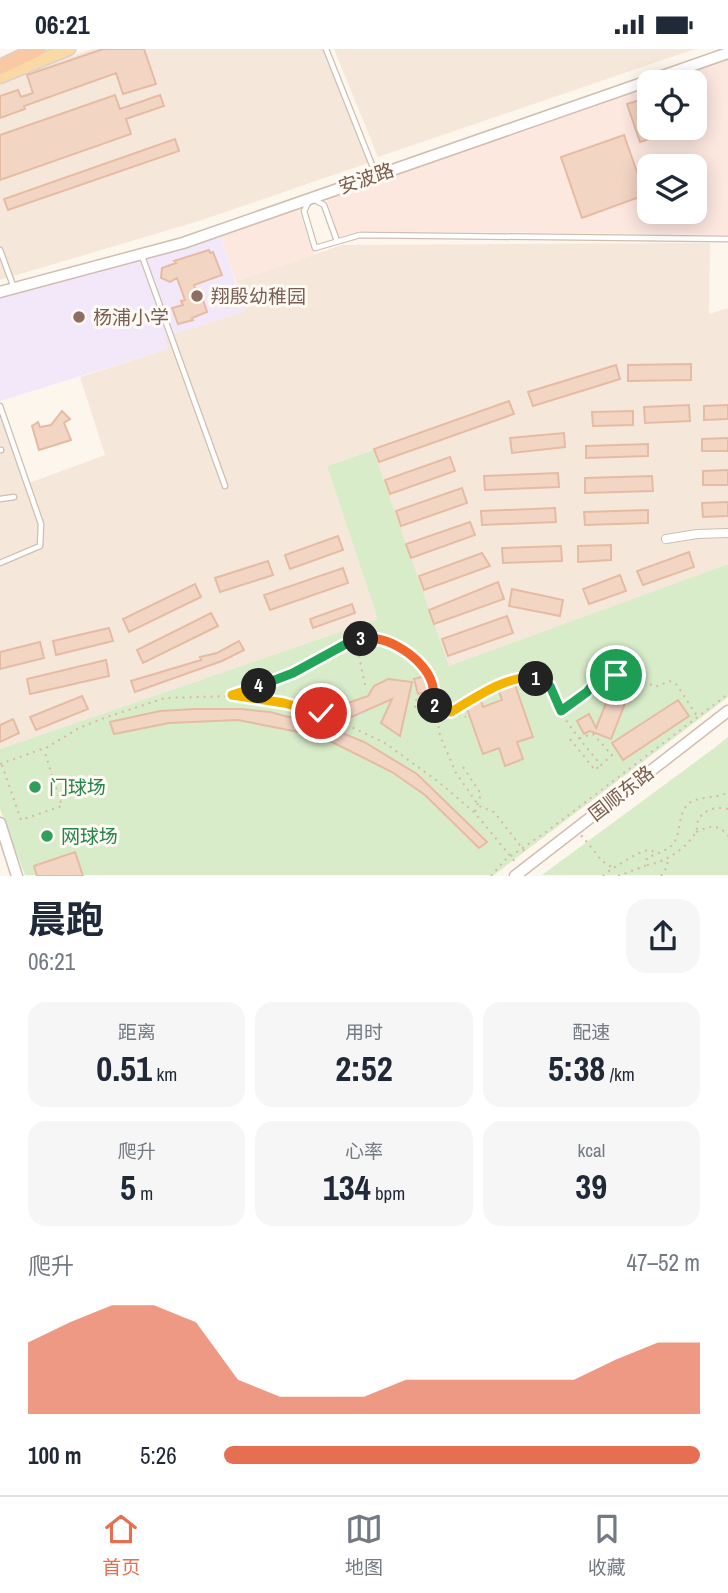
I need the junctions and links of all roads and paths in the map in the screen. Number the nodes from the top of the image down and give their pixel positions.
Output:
1 (38, 49) edge
2 (69, 49) edge
3 (326, 49) edge
4 (728, 53) edge
5 (0, 64) edge
6 (0, 77) edge
7 (376, 175) junction
8 (310, 198) junction
9 (728, 239) edge
10 (337, 241) junction
11 (0, 250) edge
12 (142, 255) junction
13 (14, 288) junction
14 (0, 292) edge
15 (0, 406) edge
16 (225, 486) dead end
17 (14, 497) dead end
18 (0, 499) edge
19 (728, 533) edge
20 (666, 539) dead end
21 (0, 563) edge
22 (356, 641) junction
23 (365, 685) dead end
24 (728, 694) edge
25 (232, 695) junction
26 (432, 707) junction
27 (436, 709) junction
28 (561, 711) junction
29 (728, 711) edge
30 (451, 712) junction
31 (466, 717) dead end
32 (698, 717) junction
33 (580, 738) junction
34 (570, 739) dead end
35 (43, 748) junction
36 (1, 764) edge
37 (601, 765) junction
38 (463, 767) dead end
39 (728, 792) edge
40 (479, 806) junction
41 (728, 809) edge
42 (475, 813) junction
43 (0, 823) edge
44 (696, 832) junction
45 (582, 836) dead end
46 (728, 836) edge
47 (522, 848) junction
48 (668, 848) junction
49 (678, 850) junction
50 (658, 852) junction
51 (526, 853) dead end
52 (511, 857) junction
53 (668, 858) junction
54 (516, 863) dead end
55 (645, 866) junction
56 (612, 868) junction
57 (17, 876) edge
58 (491, 876) edge
59 (515, 876) edge
60 (603, 876) edge
61 (618, 876) edge
62 (662, 876) edge

1 - 5 highway
2 - 6 main road
3 - 7 lane
4 - 7 street, 安波路
7 - 8 street, 安波路
8 - 10 lane
8 - 10 lane
8 - 12 street, 安波路
9 - 10 lane
11 - 13 lane
12 - 13 street, 安波路
12 - 16 lane
13 - 14 street, 安波路
15 - 21 lane
17 - 18 lane
19 - 20 street
22 - 23 path
22 - 25 path
22 - 27 path
24 - 32 path
25 - 35 path
25 - 42 path
26 - 26 path
26 - 27 path
27 - 30 path
27 - 40 path
28 - 30 path
28 - 32 path
28 - 33 path
29 - 59 street, 国顺东路
30 - 31 path
32 - 47 path
33 - 37 path
33 - 37 path
34 - 37 path
35 - 36 path
35 - 36 path
38 - 40 path
39 - 48 path
40 - 42 path
40 - 47 path
41 - 44 path
42 - 52 path
43 - 57 street
44 - 46 path
44 - 49 path
45 - 56 path
47 - 51 path
47 - 52 path
48 - 49 path
48 - 50 path
49 - 53 path
50 - 55 path
50 - 56 path
52 - 54 path
52 - 58 path
53 - 55 path
53 - 62 path
55 - 61 path
56 - 60 path

